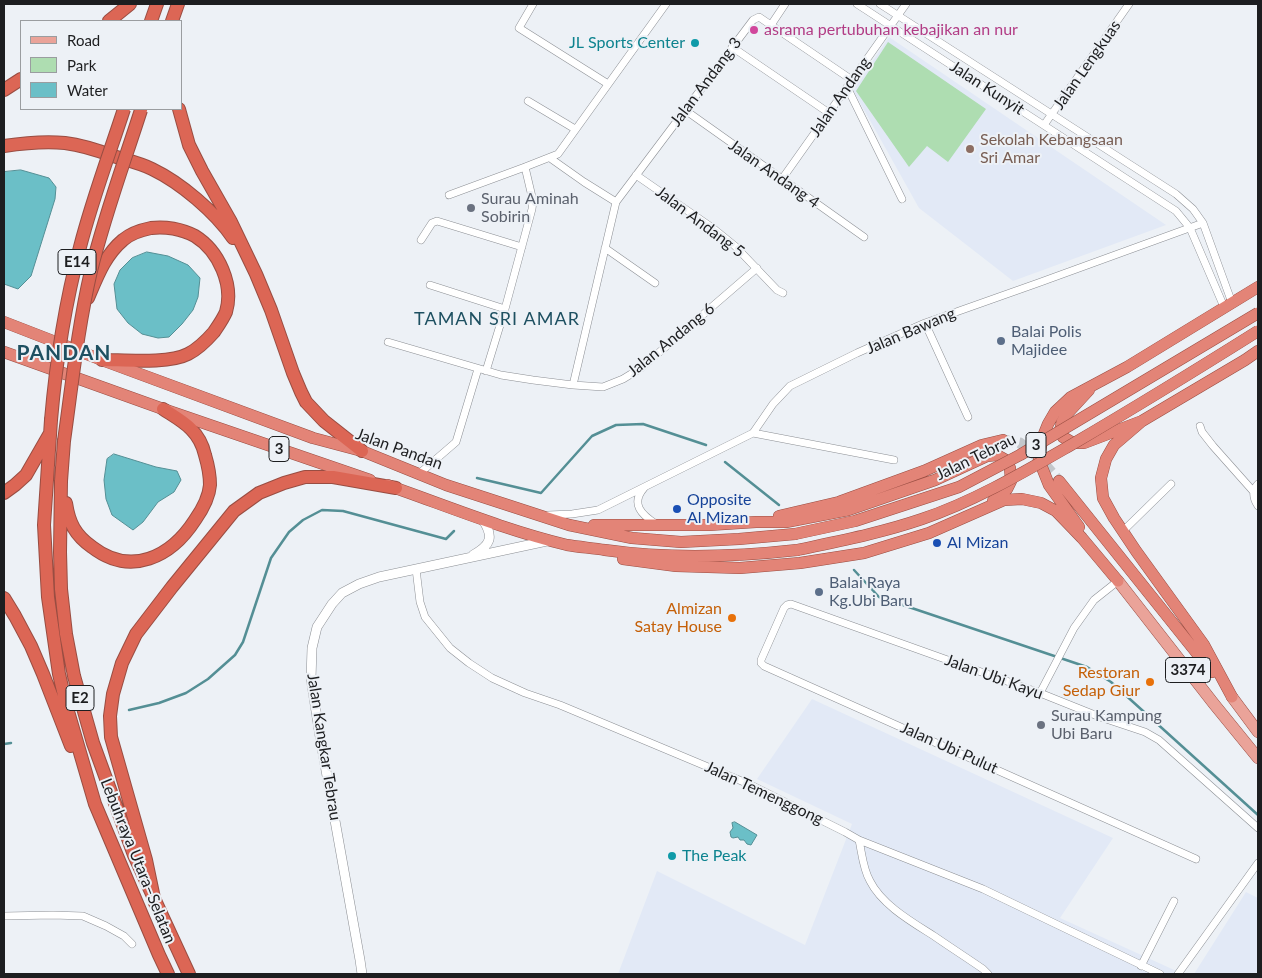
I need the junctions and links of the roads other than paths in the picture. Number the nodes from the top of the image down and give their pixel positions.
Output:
1 (130, 4) edge
2 (157, 4) edge
3 (179, 4) edge
4 (533, 4) edge
5 (666, 4) edge
6 (785, 4) edge
7 (857, 4) edge
8 (880, 4) edge
9 (906, 4) edge
10 (1129, 4) edge
11 (898, 15) junction
12 (110, 20) edge
13 (151, 20) edge
14 (172, 20) edge
15 (178, 20) edge
16 (771, 25) junction
17 (891, 26) junction
18 (732, 47) junction
19 (852, 80) junction
20 (20, 81) edge
21 (608, 84) junction
22 (848, 87) junction
23 (4, 90) edge
24 (528, 101) dead end
25 (124, 110) edge
26 (142, 110) edge
27 (179, 110) edge
28 (685, 110) junction
29 (829, 113) junction
30 (1052, 114) junction
31 (1044, 125) junction
32 (575, 129) junction
33 (4, 146) edge
34 (550, 158) junction
35 (525, 167) junction
36 (636, 175) junction
37 (782, 179) junction
38 (448, 195) dead end
39 (902, 199) dead end
40 (616, 202) junction
41 (1203, 223) junction
42 (1190, 228) junction
43 (864, 237) dead end
44 (421, 240) dead end
45 (522, 247) junction
46 (605, 248) junction
47 (757, 268) junction
48 (256, 274) junction
49 (655, 283) dead end
50 (430, 285) dead end
51 (1258, 287) edge
52 (783, 293) dead end
53 (1228, 305) junction
54 (84, 307) junction
55 (505, 309) junction
56 (1258, 313) edge
57 (4, 322) edge
58 (925, 323) junction
59 (1258, 331) edge
60 (388, 342) dead end
61 (1258, 351) edge
62 (4, 352) edge
63 (102, 360) junction
64 (478, 369) junction
65 (486, 371) junction
66 (573, 385) junction
67 (1093, 385) junction
68 (163, 409) junction
69 (968, 417) dead end
70 (1142, 420) junction
71 (51, 426) junction
72 (1200, 426) dead end
73 (753, 432) junction
74 (1003, 440) tunnel mouth
75 (362, 451) junction
76 (894, 460) dead end
77 (420, 473) junction
78 (61, 481) junction
79 (1059, 481) tunnel mouth
80 (1171, 484) dead end
81 (1258, 484) edge
82 (646, 486) junction
83 (396, 488) junction
84 (1253, 492) junction
85 (4, 493) edge
86 (1258, 506) edge
87 (540, 515) junction
88 (973, 515) junction
89 (483, 520) junction
90 (756, 522) junction
91 (569, 525) junction
92 (658, 525) junction
93 (1124, 531) junction
94 (795, 534) joint
95 (552, 540) junction
96 (568, 545) junction
97 (464, 560) junction
98 (416, 570) junction
99 (1118, 581) junction
100 (4, 598) edge
101 (787, 605) joint
102 (1040, 693) junction
103 (1232, 697) junction
104 (1258, 732) edge
105 (1258, 758) edge
106 (95, 804) junction
107 (1258, 828) edge
108 (859, 840) junction
109 (1196, 859) dead end
110 (1258, 863) edge
111 (1174, 901) dead end
112 (155, 903) junction
113 (4, 916) edge
114 (132, 944) dead end
115 (1141, 966) junction
116 (168, 974) edge
117 (189, 974) edge
118 (362, 974) edge
119 (988, 974) edge
120 (1160, 974) edge
121 (1178, 974) edge

1 - 12 highway
2 - 13 highway
3 - 14 highway
3 - 15 highway
4 - 21 street
5 - 21 street
6 - 16 street
7 - 17 street, Jalan Kunyit
8 - 11 street, Jalan Kunyit
9 - 11 street, Jalan Andang
10 - 30 street, Jalan Lengkuas
11 - 17 street, Jalan Andang
11 - 30 street, Jalan Kunyit
16 - 18 street, Jalan Andang 3
16 - 19 street, Jalan Andang 3
17 - 19 street, Jalan Andang
17 - 31 street, Jalan Kunyit
18 - 28 street, Jalan Andang 3
18 - 29 street
19 - 22 street, Jalan Andang
20 - 23 highway
21 - 32 street
22 - 29 street, Jalan Andang
22 - 39 street
24 - 32 street
25 - 71 highway, E14, bridge
26 - 54 highway, E14, bridge
27 - 48 highway
28 - 36 street, Jalan Andang 3
28 - 37 street, Jalan Andang 4
29 - 37 street, Jalan Andang
30 - 31 street, Jalan Lengkuas
30 - 41 street, Jalan Kunyit
31 - 42 street, Jalan Kunyit
32 - 34 street
33 - 48 highway
34 - 35 street
34 - 40 street
35 - 38 street
35 - 45 street
36 - 40 street, Jalan Andang 3
36 - 47 street, Jalan Andang 5
37 - 43 street, Jalan Andang 4
40 - 46 street, Jalan Andang 3
41 - 42 street, Jalan Bawang
41 - 53 street, Jalan Kunyit
42 - 53 street, Jalan Kunyit
42 - 58 street, Jalan Bawang
44 - 45 street
45 - 55 street
46 - 49 street
46 - 66 street, Jalan Andang 3
47 - 52 street, Jalan Andang 5
47 - 66 street, Jalan Andang 6
48 - 75 highway
50 - 55 street
51 - 53 highway
53 - 67 highway
54 - 63 highway
54 - 78 highway, Lebuhraya Utara–Selatan / E2, bridge
55 - 65 street
56 - 94 highway, Jalan Tebrau / 3, bridge
57 - 63 highway, Jalan Pandan / 3
58 - 69 street
58 - 73 street, Jalan Bawang
59 - 96 highway, 3, bridge
60 - 64 street, Jalan Andang 6
61 - 70 highway
62 - 68 highway, 3
63 - 75 highway, Jalan Pandan / 3
64 - 65 street, Jalan Andang 6
64 - 77 street
65 - 66 street, Jalan Andang 6
67 - 70 highway
67 - 99 highway
68 - 78 highway
68 - 83 highway, 3
70 - 93 highway
71 - 85 highway
71 - 106 highway, Lebuhraya Utara–Selatan / E2
72 - 84 street
73 - 76 street
73 - 82 street, Jalan Bawang
74 - 90 highway
75 - 77 highway, Jalan Pandan / 3
77 - 87 highway, Jalan Pandan / 3
78 - 112 highway, Lebuhraya Utara–Selatan / E2
79 - 103 highway
80 - 93 street
81 - 84 street
82 - 87 street, Jalan Bawang
82 - 92 street
83 - 89 highway, 3
83 - 112 highway
84 - 86 street
87 - 91 highway, Jalan Pandan / 3
88 - 90 highway
88 - 96 highway
88 - 99 highway
89 - 95 highway, 3
89 - 97 street, Jalan Kangkar Tebrau
90 - 92 highway
91 - 92 highway
91 - 94 highway, Jalan Pandan / 3
93 - 103 highway
95 - 96 highway, 3
95 - 97 street, Jalan Kangkar Tebrau
97 - 98 street, Jalan Kangkar Tebrau
98 - 108 street, Jalan Temenggong
98 - 118 street, Jalan Kangkar Tebrau
99 - 102 street
99 - 105 main road, 3374
100 - 106 highway
101 - 102 street, Jalan Ubi Kayu
101 - 109 street, Jalan Ubi Pulut
102 - 107 street, Jalan Ubi Kayu
103 - 104 main road
106 - 116 highway, Lebuhraya Utara–Selatan / E2
108 - 115 street, Jalan Temenggong
108 - 119 street
110 - 121 street
111 - 115 street
112 - 117 highway, Lebuhraya Utara–Selatan / E2
113 - 114 street
115 - 120 street, Jalan Temenggong

